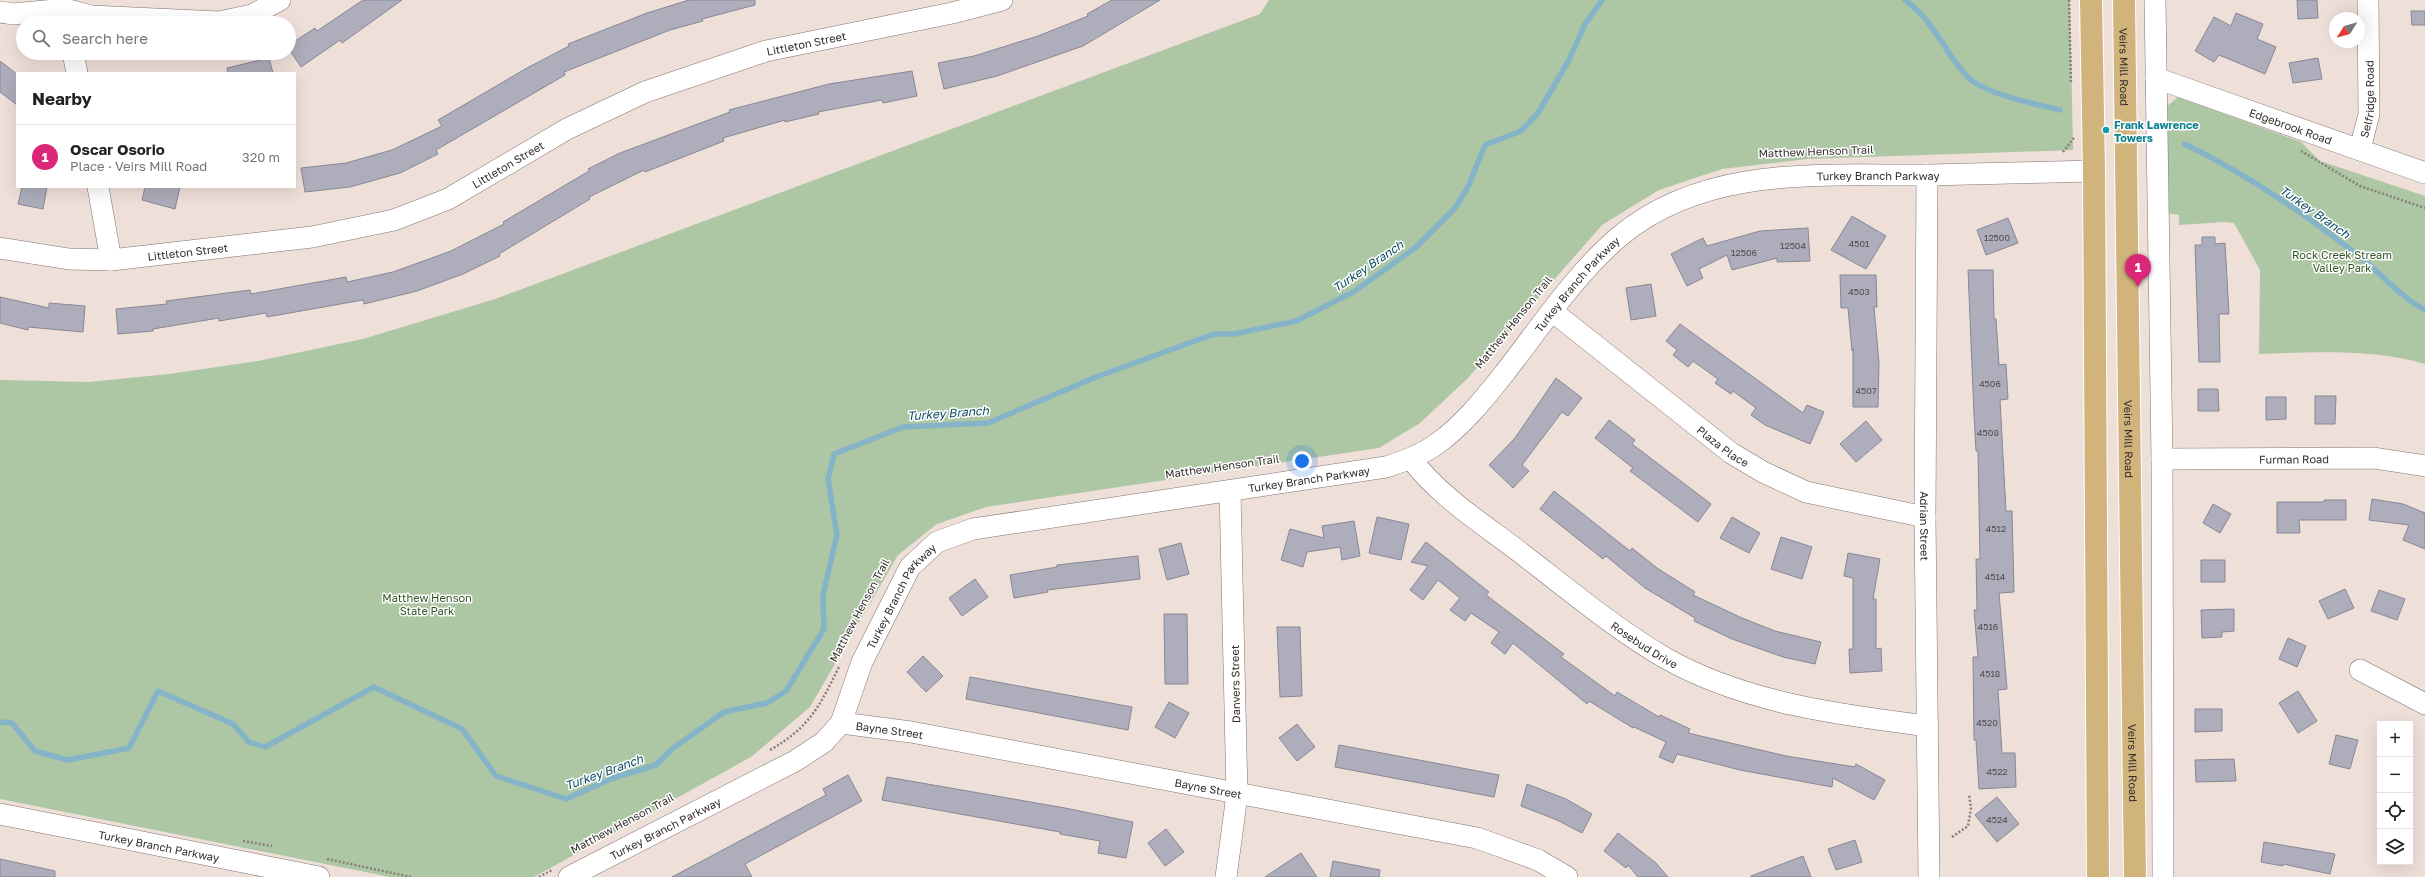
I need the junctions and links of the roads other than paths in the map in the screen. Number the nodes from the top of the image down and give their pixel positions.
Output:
1 (280, 0) edge
2 (1002, 0) edge
3 (2091, 0) edge
4 (2124, 0) edge
5 (2155, 0) edge
6 (2368, 0) edge
7 (65, 11) edge
8 (0, 12) edge
9 (91, 16) edge
10 (244, 16) edge
11 (74, 60) edge
12 (77, 72) edge
13 (2156, 78) junction
14 (2360, 149) junction
15 (2094, 171) junction
16 (2425, 173) edge
17 (1927, 175) junction
18 (98, 188) edge
19 (0, 248) edge
20 (111, 260) junction
21 (1552, 311) junction
22 (1411, 459) junction
23 (2162, 459) junction
24 (2425, 466) edge
25 (1230, 491) junction
26 (1926, 518) junction
27 (2360, 670) dead end
28 (2425, 704) edge
29 (841, 723) junction
30 (1928, 726) junction
31 (1237, 795) junction
32 (0, 814) edge
33 (239, 869) edge
34 (561, 873) edge
35 (319, 877) edge
36 (1226, 877) edge
37 (1567, 877) edge
38 (1929, 877) edge
39 (2098, 877) edge
40 (2135, 877) edge
41 (2163, 877) edge

1 - 10 street
2 - 20 street, Littleton Street
3 - 15 main road
4 - 40 main road, Veirs Mill Road
5 - 13 street
6 - 14 street, Selfridge Road
7 - 8 street
7 - 9 street
11 - 12 street
13 - 14 street, Edgebrook Road
13 - 23 street
14 - 16 street, Edgebrook Road
15 - 17 street, Turkey Branch Parkway
15 - 39 main road
17 - 21 street, Turkey Branch Parkway
17 - 26 street, Adrian Street
18 - 20 street
19 - 20 street, Littleton Street
21 - 22 street, Turkey Branch Parkway
21 - 26 street, Plaza Place
22 - 25 street, Turkey Branch Parkway
22 - 30 street, Rosebud Drive
23 - 24 street, Furman Road
23 - 41 street
25 - 29 street, Turkey Branch Parkway
25 - 31 street, Danvers Street
26 - 30 street, Adrian Street
27 - 28 street
29 - 31 street, Bayne Street
29 - 34 street, Turkey Branch Parkway
30 - 38 street, Adrian Street
31 - 36 street, Danvers Street
31 - 37 street, Bayne Street
32 - 33 street, Turkey Branch Parkway
33 - 35 street, Turkey Branch Parkway

